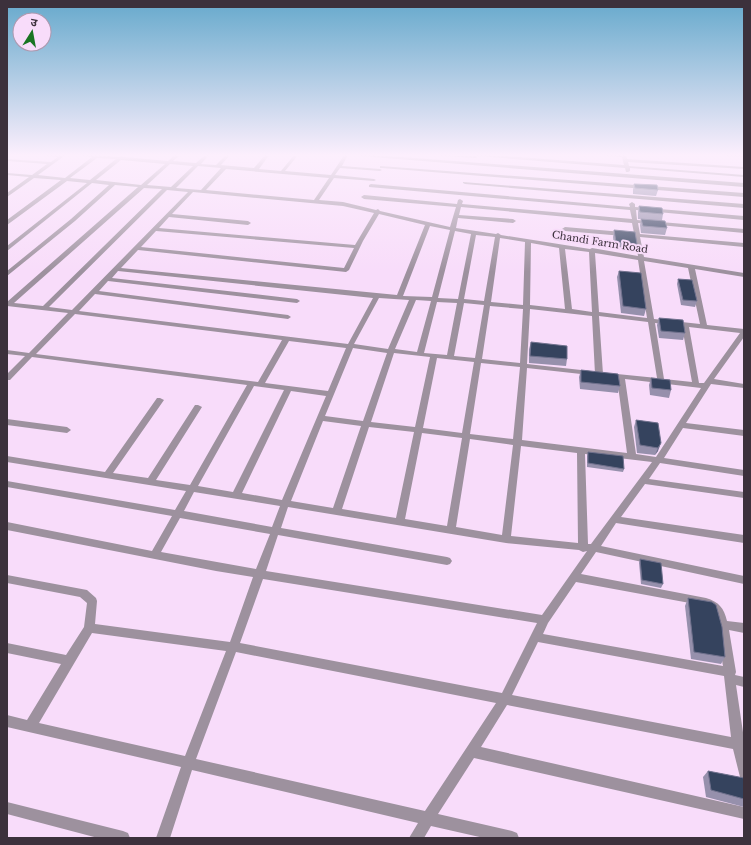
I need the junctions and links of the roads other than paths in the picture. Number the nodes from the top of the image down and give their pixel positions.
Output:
1 (46, 193) edge
2 (75, 193) edge
3 (102, 193) edge
4 (134, 193) edge
5 (163, 193) edge
6 (188, 193) edge
7 (220, 193) edge
8 (321, 193) edge
9 (445, 193) edge
10 (589, 193) edge
11 (631, 193) edge
12 (722, 193) edge
13 (461, 195) junction
14 (744, 195) edge
15 (364, 197) dead end
16 (631, 197) junction
17 (316, 201) junction
18 (459, 206) junction
19 (744, 206) edge
20 (632, 209) junction
21 (378, 211) junction
22 (168, 215) junction
23 (456, 216) junction
24 (744, 218) edge
25 (513, 221) dead end
26 (7, 222) edge
27 (635, 222) junction
28 (248, 223) dead end
29 (428, 224) junction
30 (154, 229) junction
31 (452, 229) junction
32 (565, 229) dead end
33 (744, 231) edge
34 (474, 232) junction
35 (637, 235) junction
36 (498, 236) junction
37 (528, 241) junction
38 (744, 245) edge
39 (562, 246) junction
40 (357, 247) junction
41 (7, 248) edge
42 (136, 248) junction
43 (592, 250) junction
44 (641, 259) junction
45 (691, 266) junction
46 (115, 269) junction
47 (7, 274) edge
48 (744, 275) edge
49 (107, 279) junction
50 (94, 292) junction
51 (376, 296) junction
52 (399, 298) junction
53 (412, 299) junction
54 (433, 300) junction
55 (297, 301) dead end
56 (460, 301) junction
57 (488, 303) junction
58 (8, 304) edge
59 (528, 308) junction
60 (44, 309) junction
61 (569, 311) junction
62 (72, 312) junction
63 (596, 314) junction
64 (288, 317) dead end
65 (650, 319) junction
66 (685, 324) junction
67 (704, 326) junction
68 (744, 331) edge
69 (287, 338) junction
70 (350, 346) junction
71 (391, 351) junction
72 (7, 352) edge
73 (32, 355) junction
74 (420, 355) junction
75 (434, 356) junction
76 (450, 358) junction
77 (479, 361) junction
78 (523, 366) junction
79 (599, 374) junction
80 (8, 377) edge
81 (621, 377) junction
82 (661, 381) junction
83 (707, 384) junction
84 (256, 385) junction
85 (696, 385) junction
86 (744, 386) edge
87 (288, 388) junction
88 (331, 394) junction
89 (160, 400) dead end
90 (198, 407) dead end
91 (321, 418) junction
92 (7, 422) edge
93 (365, 424) junction
94 (682, 425) junction
95 (67, 430) dead end
96 (420, 431) junction
97 (744, 433) edge
98 (467, 436) junction
99 (518, 443) junction
100 (581, 451) junction
101 (632, 457) junction
102 (7, 460) edge
103 (658, 460) junction
104 (744, 474) edge
105 (107, 476) junction
106 (643, 481) junction
107 (150, 482) junction
108 (7, 484) edge
109 (191, 489) junction
110 (744, 495) edge
111 (236, 496) junction
112 (285, 504) junction
113 (336, 512) junction
114 (177, 513) junction
115 (614, 519) junction
116 (400, 522) junction
117 (7, 526) edge
118 (277, 530) junction
119 (451, 530) junction
120 (506, 539) junction
121 (744, 539) edge
122 (589, 548) junction
123 (154, 555) junction
124 (447, 561) dead end
125 (260, 573) junction
126 (573, 577) junction
127 (7, 579) edge
128 (744, 580) edge
129 (544, 620) junction
130 (723, 625) junction
131 (89, 628) junction
132 (744, 628) edge
133 (535, 637) junction
134 (233, 647) junction
135 (7, 648) edge
136 (69, 660) junction
137 (730, 676) junction
138 (744, 682) edge
139 (504, 700) junction
140 (7, 721) edge
141 (30, 726) junction
142 (741, 744) edge
143 (471, 752) junction
144 (188, 762) junction
145 (744, 773) edge
146 (7, 808) edge
147 (744, 814) edge
148 (428, 818) junction
149 (123, 838) edge
150 (163, 838) edge
151 (416, 838) edge
152 (512, 838) edge

1 - 26 street
2 - 41 street
3 - 47 street
4 - 58 street
5 - 60 street
6 - 22 street
7 - 17 street, Chandi Farm Road
8 - 17 street
9 - 13 street
10 - 16 street
11 - 16 street
12 - 14 street
13 - 18 street
13 - 20 street
15 - 18 street
16 - 19 street
16 - 20 street
17 - 21 street, Chandi Farm Road
18 - 23 street
18 - 27 street
20 - 24 street
20 - 27 street
21 - 29 street, Chandi Farm Road
21 - 40 street
22 - 28 street
22 - 30 street
23 - 25 street
23 - 31 street
27 - 33 street
27 - 35 street
29 - 31 street, Chandi Farm Road
29 - 52 street
30 - 40 street
30 - 42 street
31 - 34 street, Chandi Farm Road
31 - 54 street
32 - 35 street
34 - 36 street, Chandi Farm Road
34 - 56 street
35 - 38 street
35 - 44 street
36 - 37 street, Chandi Farm Road
36 - 57 street
37 - 39 street, Chandi Farm Road
37 - 59 street
39 - 43 street, Chandi Farm Road
39 - 61 street
40 - 42 street
42 - 46 street
43 - 44 street, Chandi Farm Road
43 - 63 street
44 - 45 street, Chandi Farm Road
44 - 65 street
45 - 48 street, Chandi Farm Road
45 - 67 street
46 - 49 street
46 - 51 street
49 - 50 street
49 - 55 street
50 - 62 street
50 - 64 street
51 - 52 street
51 - 70 street
52 - 53 street
53 - 54 street
53 - 71 street
54 - 56 street
54 - 74 street
56 - 57 street
56 - 76 street
57 - 59 street
57 - 77 street
58 - 60 street
59 - 61 street
59 - 78 street
60 - 62 street
61 - 63 street
62 - 69 street
62 - 73 street
63 - 65 street
63 - 79 street
65 - 66 street
65 - 82 street
66 - 67 street
66 - 85 street
67 - 68 street
68 - 83 street
69 - 70 street
69 - 84 street
70 - 71 street
70 - 88 street
71 - 74 street
71 - 93 street
72 - 73 street
73 - 80 street
73 - 84 street
74 - 75 street
75 - 76 street
75 - 96 street
76 - 77 street
77 - 78 street
77 - 98 street
78 - 79 street
78 - 99 street
79 - 81 street
81 - 82 street
81 - 101 street
82 - 85 street
83 - 85 street
83 - 86 street
83 - 94 street
84 - 87 street
84 - 109 street
87 - 88 street
87 - 111 street
88 - 91 street
89 - 105 street
90 - 107 street
91 - 93 street
91 - 112 street
92 - 95 street
93 - 96 street
93 - 113 street
94 - 97 street
94 - 103 street
96 - 98 street
96 - 116 street
98 - 99 street
98 - 119 street
99 - 100 street
99 - 120 street
100 - 101 street
100 - 122 street
101 - 103 street
102 - 105 street
103 - 104 street
103 - 106 street
105 - 107 street
106 - 110 street
106 - 115 street
107 - 109 street
108 - 114 street
109 - 111 street
109 - 114 street
111 - 112 street
112 - 113 street
112 - 118 street
113 - 116 street
114 - 118 street
114 - 123 street
115 - 121 street
115 - 122 street
116 - 119 street
117 - 123 street
118 - 124 street
118 - 125 street
119 - 120 street
120 - 122 street
122 - 126 street
122 - 128 street
123 - 125 street
125 - 129 street
125 - 134 street
126 - 129 street
126 - 130 street
127 - 131 street
129 - 133 street
130 - 132 street
130 - 137 street
131 - 134 street
131 - 136 street
133 - 137 street
133 - 139 street
134 - 139 street
134 - 144 street
135 - 136 street
136 - 141 street
137 - 138 street
137 - 142 street
139 - 142 street
139 - 143 street
140 - 141 street
141 - 144 street
142 - 145 street
143 - 147 street
143 - 148 street
144 - 148 street
144 - 150 street
146 - 149 street
148 - 151 street
148 - 152 street

